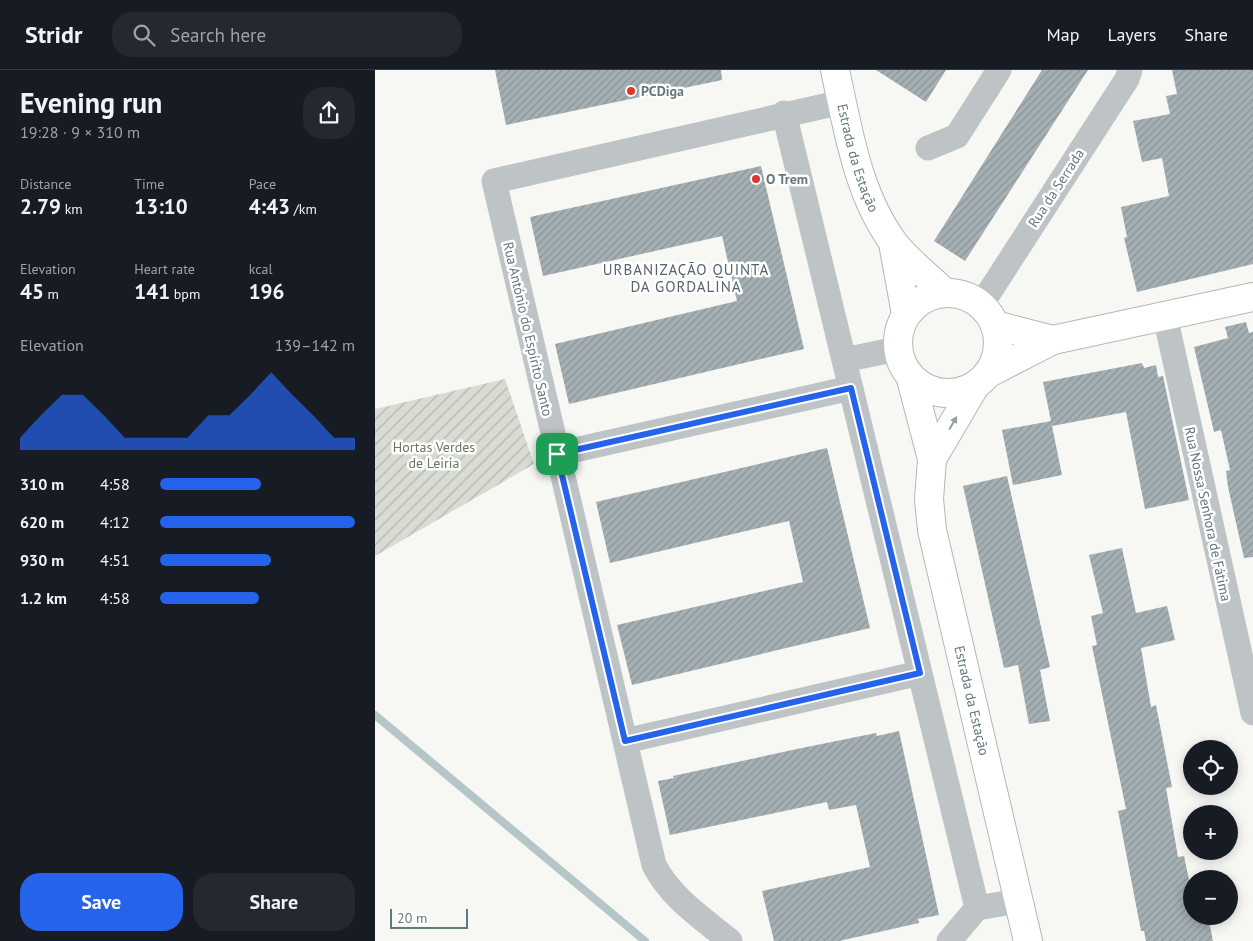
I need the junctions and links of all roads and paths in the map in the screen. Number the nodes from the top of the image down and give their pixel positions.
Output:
1 (835, 70) edge
2 (999, 70) edge
3 (1130, 70) edge
4 (842, 102) junction
5 (784, 113) junction
6 (928, 148) dead end
7 (893, 243) junction
8 (945, 293) junction
9 (1253, 297) edge
10 (906, 314) junction
11 (988, 315) junction
12 (1165, 316) junction
13 (1053, 340) junction
14 (897, 349) junction
15 (844, 360) junction
16 (911, 378) junction
17 (982, 380) junction
18 (851, 388) junction
19 (557, 454) junction
20 (932, 459) junction
21 (920, 673) junction
22 (1253, 713) edge
23 (625, 741) junction
24 (1018, 901) junction
25 (977, 908) junction
26 (730, 941) edge
27 (949, 941) edge
28 (1028, 941) edge

1 - 4 main road, Estrada da Estação
2 - 6 street
3 - 11 street, Rua da Serrada
4 - 5 street, Rua António do Espírito Santo
4 - 7 main road, Estrada da Estação
5 - 15 street
5 - 19 street, Rua António do Espírito Santo
7 - 8 main road, Estrada da Estação
7 - 10 main road, Estrada da Estação
8 - 10 main road
8 - 11 main road
9 - 12 main road
10 - 14 main road, Estrada da Estação
11 - 13 main road
11 - 17 main road, Estrada da Estação
12 - 13 main road
12 - 22 street, Rua Nossa Senhora de Fátima
13 - 17 main road
14 - 15 street
14 - 16 main road, Estrada da Estação
15 - 18 street
16 - 17 main road
16 - 20 main road, Estrada da Estação
20 -> 17 main road, Estrada da Estação
18 - 19 street
18 - 21 street
19 - 23 street, Rua António do Espírito Santo
20 - 24 main road, Estrada da Estação
21 - 23 street
21 - 25 street
23 - 26 street, Rua António do Espírito Santo
24 - 25 street
24 - 28 main road, Estrada da Estação
25 - 27 street

